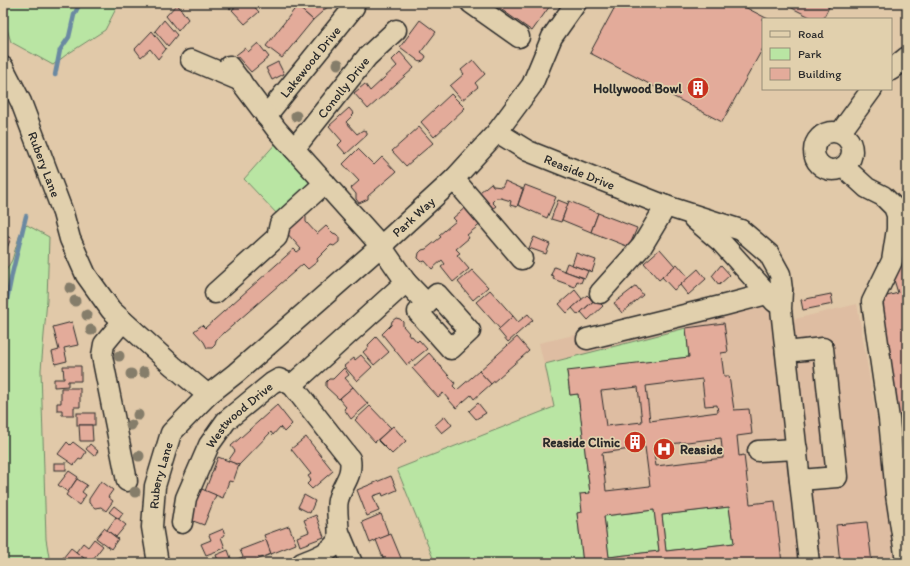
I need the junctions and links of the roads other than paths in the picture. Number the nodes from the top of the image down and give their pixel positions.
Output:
1 (471, 3) edge
2 (576, 3) edge
3 (354, 4) edge
4 (396, 30) dead end
5 (519, 37) dead end
6 (907, 57) edge
7 (191, 60) dead end
8 (3, 67) edge
9 (892, 69) edge
10 (871, 90) edge
11 (266, 116) junction
12 (496, 132) junction
13 (840, 133) junction
14 (294, 149) junction
15 (844, 166) junction
16 (454, 179) junction
17 (325, 183) junction
18 (666, 206) junction
19 (690, 215) junction
20 (381, 246) junction
21 (522, 259) dead end
22 (406, 282) junction
23 (215, 293) dead end
24 (600, 293) dead end
25 (777, 298) junction
26 (426, 304) dead end
27 (123, 321) junction
28 (587, 339) dead end
29 (786, 352) junction
30 (292, 384) junction
31 (208, 395) junction
32 (797, 449) junction
33 (758, 451) dead end
34 (800, 480) junction
35 (127, 481) dead end
36 (182, 523) dead end
37 (339, 532) junction
38 (323, 559) edge
39 (907, 561) edge
40 (158, 563) edge
41 (302, 563) edge
42 (352, 563) edge
43 (809, 563) edge

1 - 5 street
2 - 12 street, Park Way
3 - 11 street, Lakewood Drive
4 - 14 street, Conolly Drive
6 - 9 street
7 - 11 street
8 - 27 street, Rubery Lane
10 - 13 street
11 - 14 street
12 - 16 street, Park Way
12 - 18 street, Reaside Drive
13 - 15 street
13 - 15 street
14 - 17 street
15 - 39 street
16 - 20 street, Park Way
16 - 21 street
17 - 20 street
17 - 23 street
18 - 19 street, Reaside Drive
18 - 24 street
19 - 25 street
19 - 25 street, Reaside Drive
20 - 22 street
20 - 31 street, Park Way
22 - 26 street
22 - 30 street, Westwood Drive
25 - 28 street
25 - 29 street, Reaside Drive
27 - 31 street, Rubery Lane
27 - 35 street
29 - 32 street, Reaside Drive
29 - 34 street
30 - 36 street, Westwood Drive
30 - 37 street
31 - 40 street, Rubery Lane
32 - 33 street
32 - 34 street, Reaside Drive
34 - 43 street, Reaside Drive
37 - 38 street
37 - 42 street
38 - 41 street

